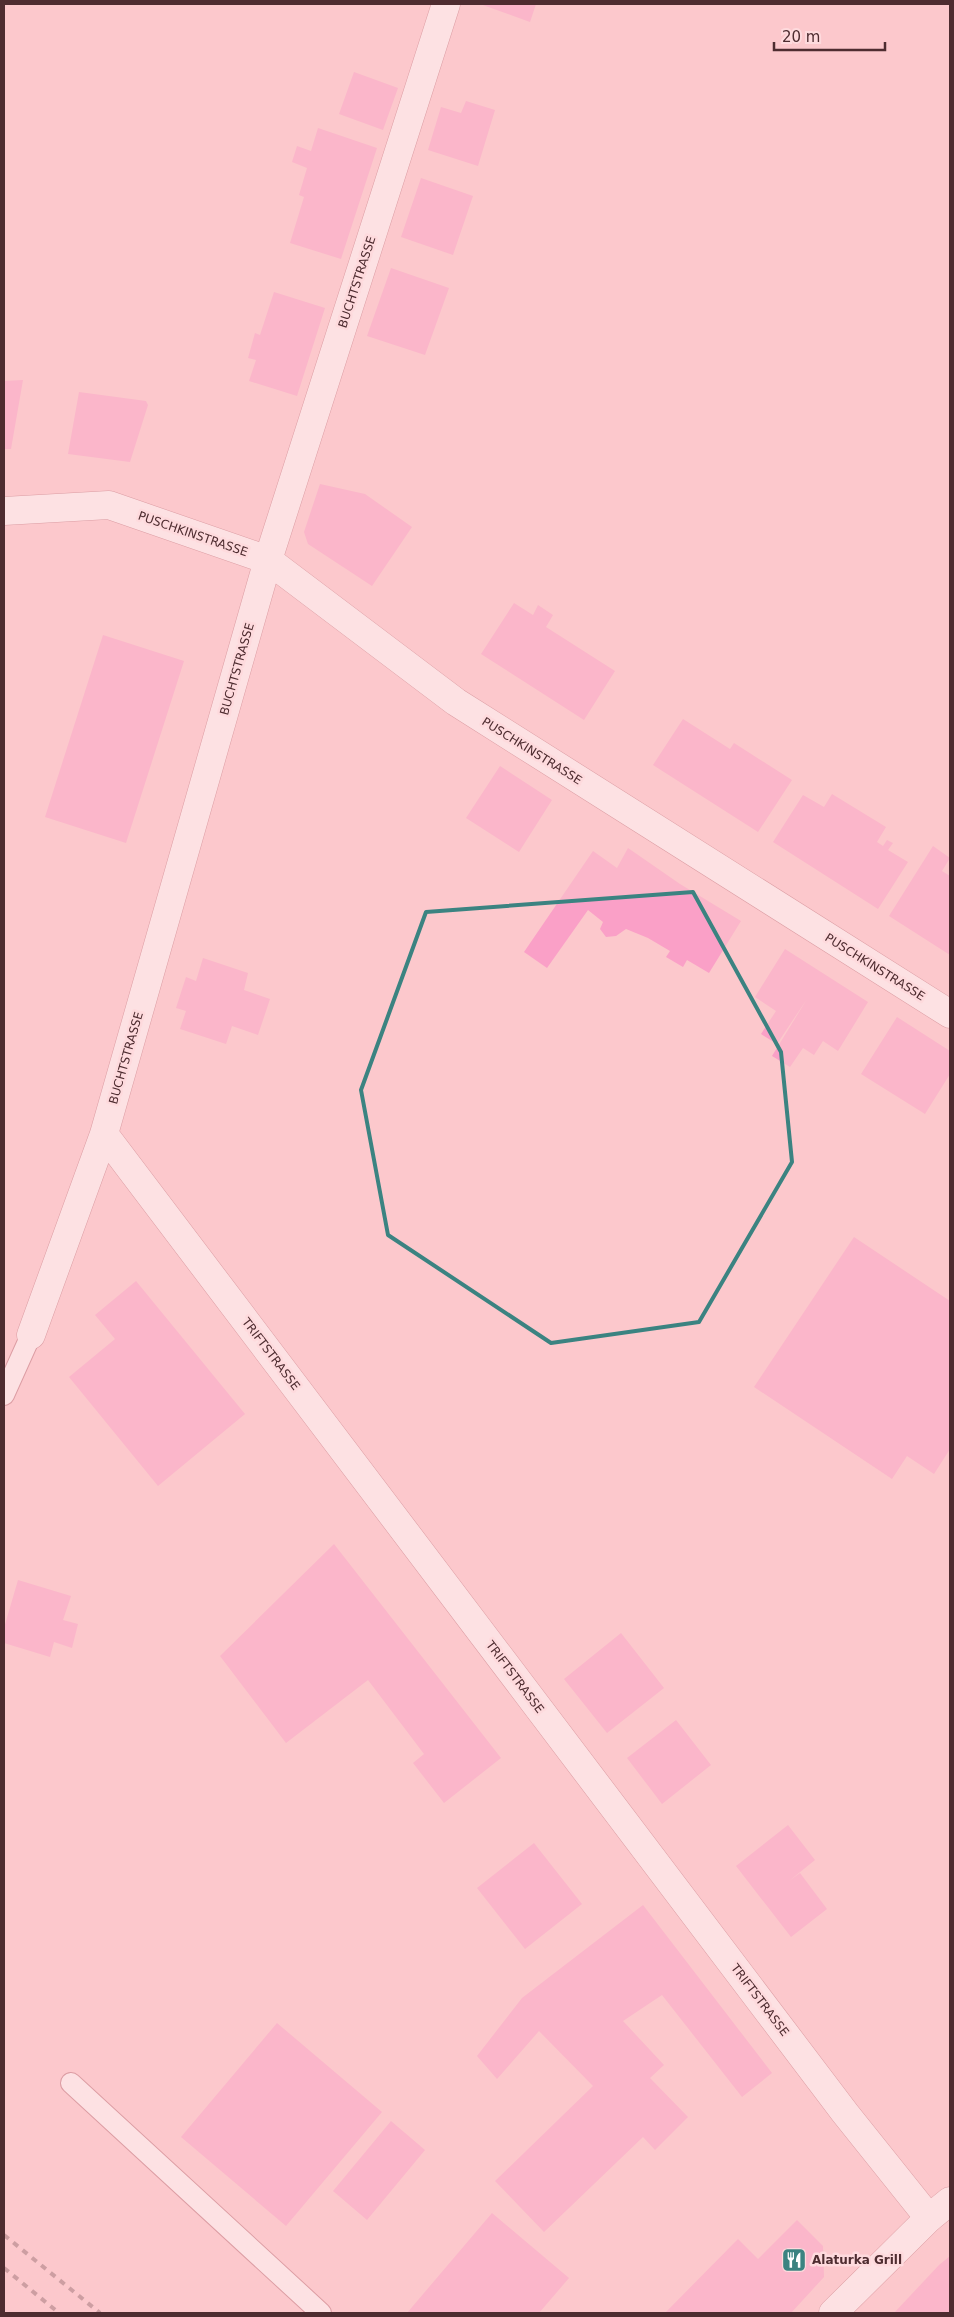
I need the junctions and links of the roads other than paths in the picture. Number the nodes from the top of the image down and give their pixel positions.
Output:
1 (446, 4) edge
2 (4, 511) edge
3 (268, 560) junction
4 (950, 1014) edge
5 (104, 1134) junction
6 (31, 1335) joint
7 (4, 1395) edge
8 (71, 2083) dead end
9 (950, 2201) edge
10 (929, 2218) junction
11 (321, 2313) edge
12 (833, 2313) edge

1 - 3 street, BUCHTSTRASSE
2 - 3 street, PUSCHKINSTRASSE
3 - 4 street, PUSCHKINSTRASSE
3 - 5 street, BUCHTSTRASSE
5 - 6 street, BUCHTSTRASSE
5 - 10 street, TRIFTSTRASSE
6 - 7 lane
8 - 11 lane
9 - 10 street
10 - 12 street

